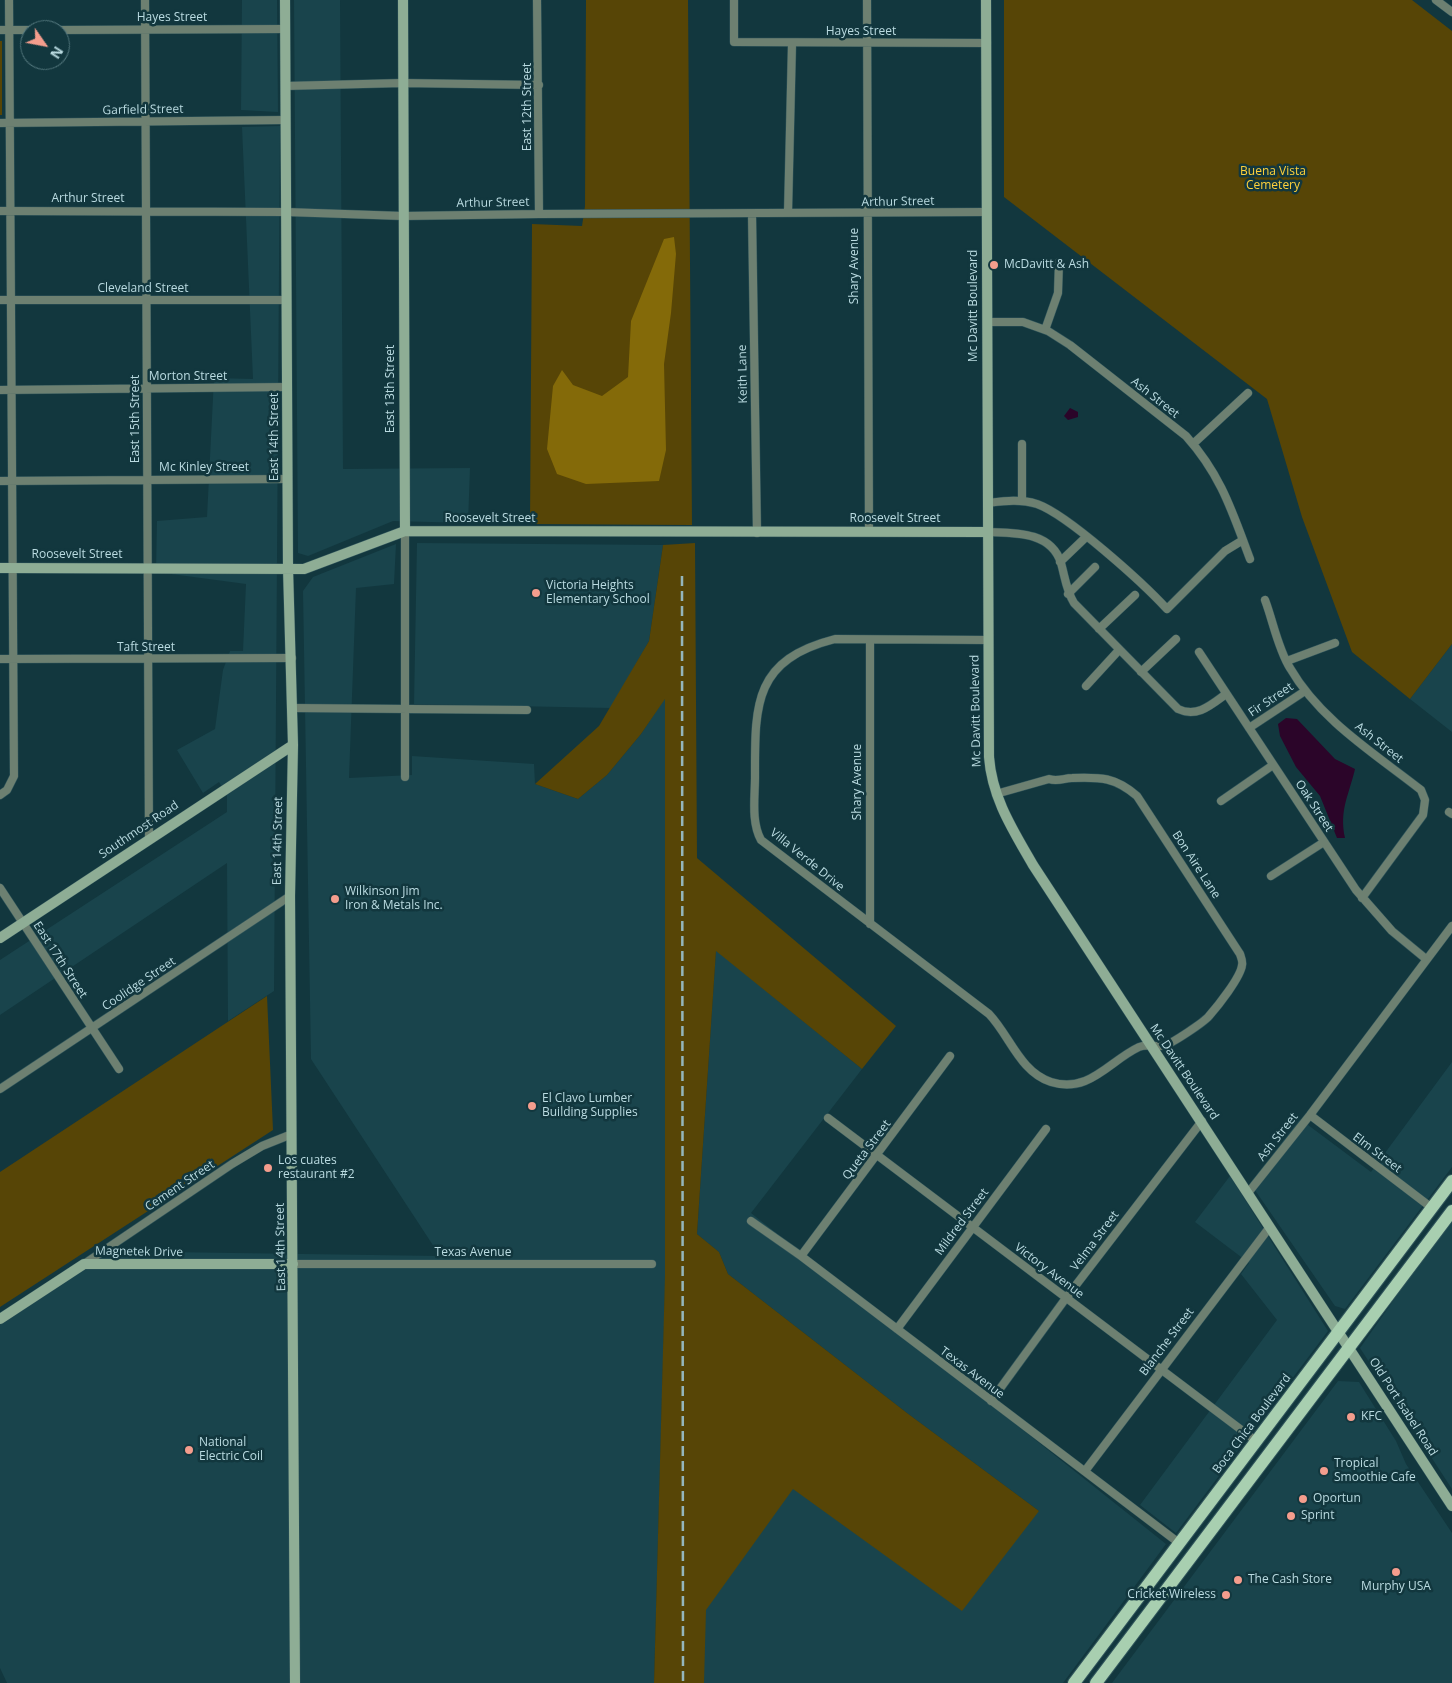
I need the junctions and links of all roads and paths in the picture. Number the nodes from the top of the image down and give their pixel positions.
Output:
1 (8, 0) edge
2 (145, 0) edge
3 (285, 0) edge
4 (403, 0) edge
5 (537, 0) edge
6 (734, 0) edge
7 (867, 0) edge
8 (986, 0) edge
9 (1436, 0) edge
10 (1452, 12) edge
11 (285, 29) junction
12 (0, 30) edge
13 (9, 30) junction
14 (20, 30) edge
15 (70, 30) edge
16 (145, 30) junction
17 (868, 43) junction
18 (987, 43) junction
19 (792, 44) junction
20 (402, 83) junction
21 (539, 85) junction
22 (285, 86) junction
23 (286, 120) junction
24 (145, 122) junction
25 (0, 123) edge
26 (9, 123) junction
27 (146, 210) junction
28 (0, 211) edge
29 (10, 211) junction
30 (286, 212) junction
31 (986, 212) junction
32 (788, 213) junction
33 (539, 214) junction
34 (752, 214) junction
35 (866, 214) junction
36 (403, 216) junction
37 (1059, 262) dead end
38 (0, 300) edge
39 (10, 300) junction
40 (146, 300) junction
41 (287, 300) junction
42 (987, 322) junction
43 (1045, 330) junction
44 (287, 387) junction
45 (147, 388) junction
46 (0, 390) edge
47 (11, 390) junction
48 (1248, 393) dead end
49 (1022, 444) dead end
50 (1193, 444) junction
51 (288, 479) junction
52 (0, 480) edge
53 (12, 480) junction
54 (147, 480) junction
55 (1022, 501) junction
56 (988, 503) junction
57 (405, 531) junction
58 (868, 532) junction
59 (987, 532) junction
60 (757, 533) junction
61 (1086, 537) junction
62 (1243, 540) junction
63 (1250, 559) dead end
64 (1060, 562) junction
65 (148, 567) junction
66 (1095, 567) dead end
67 (0, 568) edge
68 (12, 568) junction
69 (288, 568) junction
70 (1068, 594) junction
71 (1135, 595) dead end
72 (1265, 600) dead end
73 (1099, 629) junction
74 (1176, 639) dead end
75 (870, 640) junction
76 (987, 640) junction
77 (1335, 643) dead end
78 (1119, 650) junction
79 (1199, 652) dead end
80 (292, 658) junction
81 (0, 659) edge
82 (13, 659) junction
83 (148, 659) junction
84 (1287, 661) junction
85 (1141, 672) junction
86 (1086, 686) dead end
87 (1305, 690) junction
88 (1226, 694) junction
89 (292, 708) junction
90 (406, 710) junction
91 (527, 710) dead end
92 (1249, 728) junction
93 (293, 745) junction
94 (1273, 765) junction
95 (405, 777) dead end
96 (996, 794) junction
97 (0, 795) edge
98 (1221, 801) dead end
99 (149, 838) junction
100 (1324, 842) junction
101 (1271, 876) dead end
102 (0, 888) edge
103 (290, 896) junction
104 (1362, 898) junction
105 (23, 923) junction
106 (870, 924) junction
107 (1452, 926) edge
108 (0, 938) edge
109 (1426, 959) junction
110 (91, 1029) junction
111 (1150, 1044) junction
112 (950, 1056) dead end
113 (119, 1069) dead end
114 (0, 1089) edge
115 (1310, 1116) junction
116 (828, 1118) dead end
117 (1202, 1121) junction
118 (1046, 1129) dead end
119 (292, 1134) junction
120 (877, 1155) junction
121 (1452, 1181) edge
122 (1248, 1193) junction
123 (1432, 1208) junction
124 (1452, 1211) edge
125 (751, 1221) dead end
126 (971, 1227) junction
127 (1269, 1228) junction
128 (801, 1256) junction
129 (84, 1264) junction
130 (293, 1264) junction
131 (652, 1264) dead end
132 (1066, 1298) junction
133 (0, 1319) edge
134 (897, 1330) junction
135 (1338, 1332) junction
136 (1349, 1348) junction
137 (1161, 1369) junction
138 (991, 1401) junction
139 (1256, 1441) junction
140 (1085, 1471) junction
141 (1452, 1506) edge
142 (1179, 1543) junction
143 (295, 1683) edge
144 (1074, 1683) edge
145 (1096, 1683) edge

1 - 13 street
2 - 16 street, East 15th Street
3 - 11 street, East 14th Street
4 - 20 street, East 13th Street
5 - 21 street, East 12th Street
6 - 19 street, Hayes Street
7 - 17 street, Shary Avenue
8 - 18 street, Mc Davitt Boulevard
9 - 10 street
11 - 16 street, Hayes Street
11 - 22 street, East 14th Street
12 - 13 street
13 - 14 street
13 - 26 street
15 - 16 street, Hayes Street
16 - 24 street, East 15th Street
17 - 18 street, Hayes Street
17 - 19 street, Hayes Street
17 - 35 street, Shary Avenue
18 - 31 street, Mc Davitt Boulevard
19 - 32 street
20 - 21 street
20 - 22 street
20 - 36 street, East 13th Street
21 - 33 street, East 12th Street
22 - 23 street, East 14th Street
23 - 24 street, Garfield Street
23 - 30 street, East 14th Street
24 - 26 street, Garfield Street
24 - 27 street, East 15th Street
25 - 26 street, Garfield Street
26 - 29 street
27 - 29 street, Arthur Street
27 - 30 street, Arthur Street
27 - 40 street, East 15th Street
28 - 29 street, Arthur Street
29 - 39 street
30 - 36 street, Arthur Street
30 - 41 street, East 14th Street
31 - 35 street, Arthur Street
31 - 42 street, Mc Davitt Boulevard
32 - 34 street, Arthur Street
32 - 35 street, Arthur Street
33 - 34 street, Arthur Street
33 - 36 street, Arthur Street
34 - 60 street, Keith Lane
35 - 58 street, Shary Avenue
36 - 57 street, East 13th Street
37 - 43 street
38 - 39 street, Cleveland Street
39 - 40 street, Cleveland Street
39 - 47 street
40 - 41 street, Cleveland Street
40 - 45 street, East 15th Street
41 - 44 street, East 14th Street
42 - 43 street, Ash Street
42 - 56 street, Mc Davitt Boulevard
43 - 50 street, Ash Street
44 - 45 street, Morton Street
44 - 51 street, East 14th Street
45 - 47 street, Morton Street
45 - 54 street, East 15th Street
46 - 47 street, Morton Street
47 - 53 street
48 - 50 street
49 - 55 street
50 - 62 street, Ash Street
51 - 54 street, Mc Kinley Street
51 - 69 street, East 14th Street
52 - 53 street, Mc Kinley Street
53 - 54 street, Mc Kinley Street
53 - 68 street
54 - 65 street, East 15th Street
55 - 56 street
55 - 61 street
56 - 59 street, Mc Davitt Boulevard
57 - 60 street, Roosevelt Street
57 - 69 street, Roosevelt Street
57 - 90 street, East 13th Street
58 - 59 street, Roosevelt Street
58 - 60 street, Roosevelt Street
59 - 64 street
59 - 76 street, Mc Davitt Boulevard
61 - 62 street
61 - 64 street
62 - 63 street, Ash Street
64 - 70 street
65 - 68 street, Roosevelt Street
65 - 69 street, Roosevelt Street
65 - 83 street, East 15th Street
66 - 70 street
67 - 68 street, Roosevelt Street
68 - 82 street
69 - 80 street, East 14th Street
70 - 73 street
71 - 73 street
72 - 84 street, Ash Street
73 - 78 street
74 - 85 street
75 - 76 street, Villa Verde Drive
75 - 106 street, Shary Avenue
75 - 106 street, Villa Verde Drive
76 - 96 street, Mc Davitt Boulevard
77 - 84 street
78 - 85 street
78 - 86 street
79 - 88 street, Oak Street
80 - 83 street, Taft Street
80 - 89 street, East 14th Street
81 - 82 street, Taft Street
82 - 83 street, Taft Street
82 - 97 street
83 - 99 street, East 15th Street
84 - 87 street, Ash Street
85 - 88 street
87 - 92 street, Fir Street
87 - 104 street, Ash Street
88 - 92 street, Oak Street
89 - 90 street
89 - 93 street, East 14th Street
90 - 91 street
90 - 95 street, East 13th Street
92 - 94 street, Oak Street
93 - 99 street, Southmost Road
93 - 103 street, East 14th Street
94 - 98 street
94 - 100 street, Oak Street
96 - 111 street, Mc Davitt Boulevard
96 - 111 street, Bon Aire Lane
99 - 105 street, Southmost Road
100 - 101 street
100 - 104 street, Oak Street
102 - 105 street, East 17th Street
103 - 110 street, Coolidge Street
103 - 119 street, East 14th Street
104 - 109 street, Oak Street
105 - 108 street, Southmost Road
105 - 110 street, East 17th Street
106 - 111 street, Villa Verde Drive
107 - 109 street, Ash Street
109 - 115 street, Ash Street
110 - 113 street, East 17th Street
110 - 114 street, Coolidge Street
111 - 117 street, Mc Davitt Boulevard
112 - 120 street, Queta Street
115 - 122 street, Ash Street
115 - 123 street, Elm Street
116 - 120 street, Victory Avenue
117 - 122 street, Mc Davitt Boulevard
117 - 132 street, Velma Street
118 - 126 street, Mildred Street
119 - 129 street, Cement Street
119 - 130 street, East 14th Street
120 - 126 street, Victory Avenue
120 - 128 street, Queta Street
121 - 123 main road, Boca Chica Boulevard
122 - 127 street, Mc Davitt Boulevard
123 - 135 main road, Boca Chica Boulevard
124 - 136 main road
125 - 128 street, Texas Avenue
126 - 132 street, Victory Avenue
126 - 134 street, Mildred Street
127 - 135 street, Mc Davitt Boulevard
127 - 137 street, Blanche Street
128 - 134 street, Texas Avenue
129 - 130 street, Magnetek Drive
129 - 133 street, Magnetek Drive
130 - 131 street, Texas Avenue
130 - 143 street, East 14th Street
132 - 137 street, Victory Avenue
132 - 138 street, Velma Street
134 - 138 street, Texas Avenue
135 - 136 street, Mc Davitt Boulevard
135 - 139 main road, Boca Chica Boulevard
136 - 141 street, Old Port Isabel Road
136 - 145 main road
137 - 139 street, Victory Avenue
137 - 140 street, Blanche Street
138 - 140 street, Texas Avenue
139 - 142 main road, Boca Chica Boulevard
140 - 142 street, Texas Avenue
142 - 144 main road, Boca Chica Boulevard

